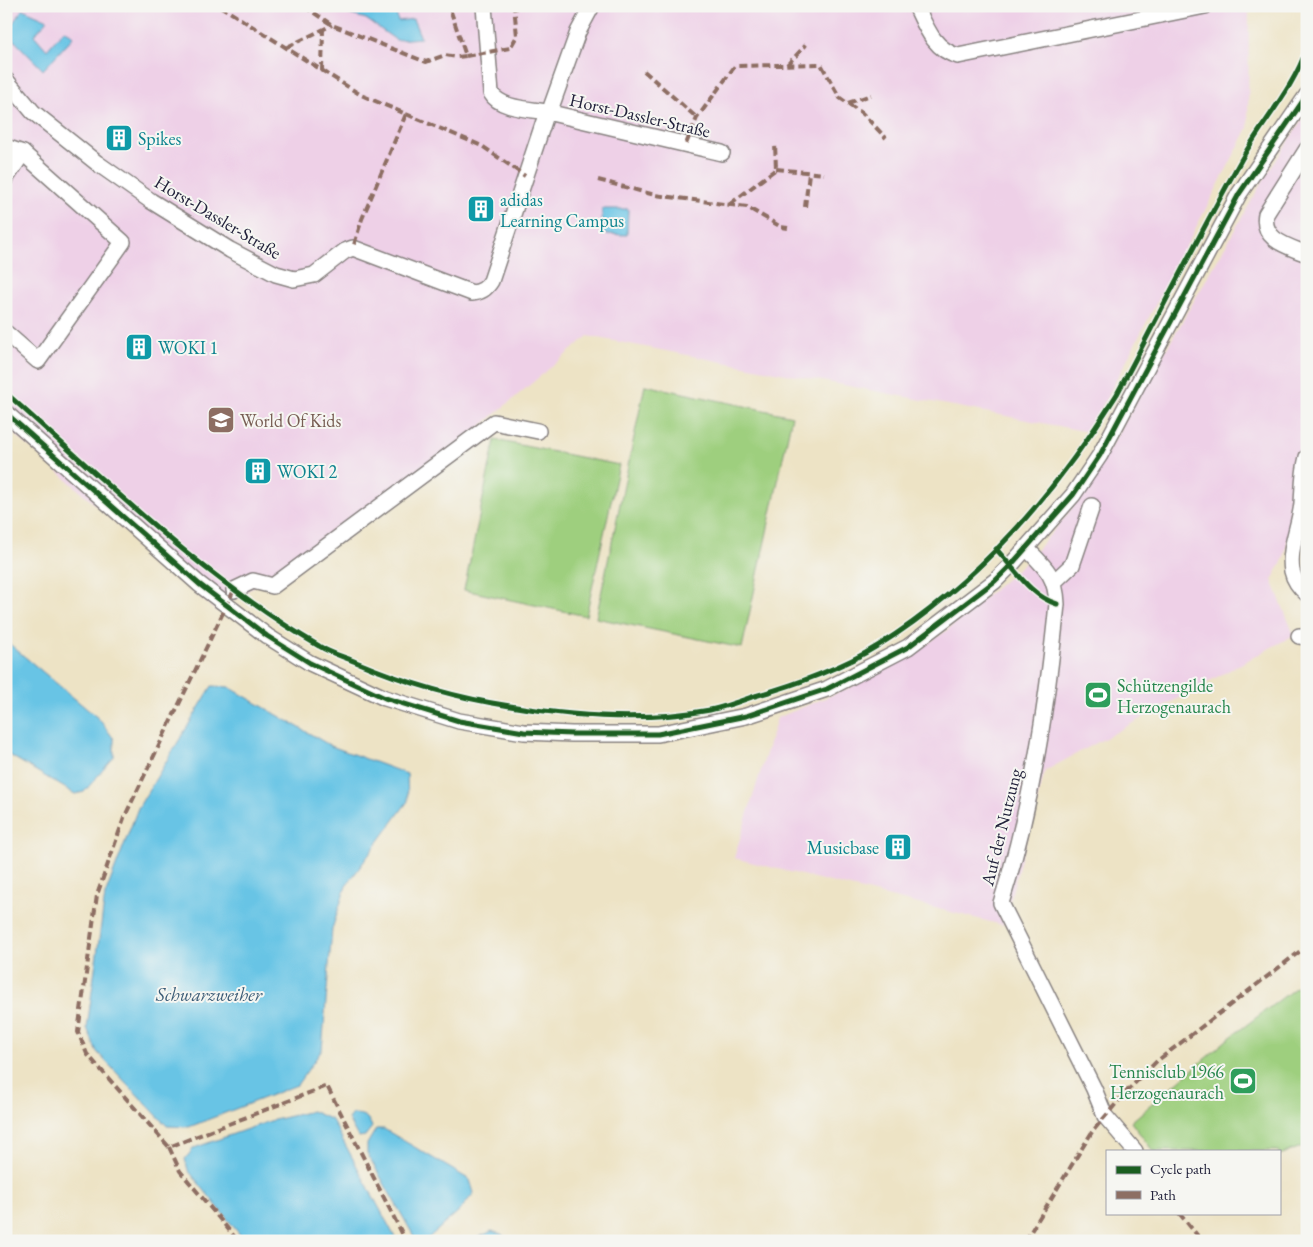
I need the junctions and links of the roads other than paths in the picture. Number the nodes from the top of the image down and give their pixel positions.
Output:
1 (484, 6) edge
2 (592, 6) edge
3 (916, 6) edge
4 (1205, 6) edge
5 (1178, 8) edge
6 (6, 80) edge
7 (1307, 95) edge
8 (548, 112) junction
9 (6, 147) edge
10 (1307, 149) edge
11 (23, 153) junction
12 (722, 153) dead end
13 (6, 178) edge
14 (1307, 254) edge
15 (6, 333) edge
16 (6, 413) edge
17 (538, 431) dead end
18 (1307, 457) edge
19 (1092, 506) dead end
20 (1027, 549) junction
21 (1055, 581) junction
22 (234, 590) dead end
23 (1307, 594) edge
24 (1134, 1150) edge

1 - 8 street, Horst-Dassler-Straße
2 - 8 street, Horst-Dassler-Straße
3 - 5 street
4 - 5 street
6 - 8 street, Horst-Dassler-Straße
7 - 20 street
8 - 12 street, Horst-Dassler-Straße
9 - 11 street
10 - 14 street
11 - 13 street
11 - 15 street
16 - 20 street
17 - 22 street
18 - 23 street
19 - 21 street
20 - 21 street
21 - 24 street, Auf der Nutzung

